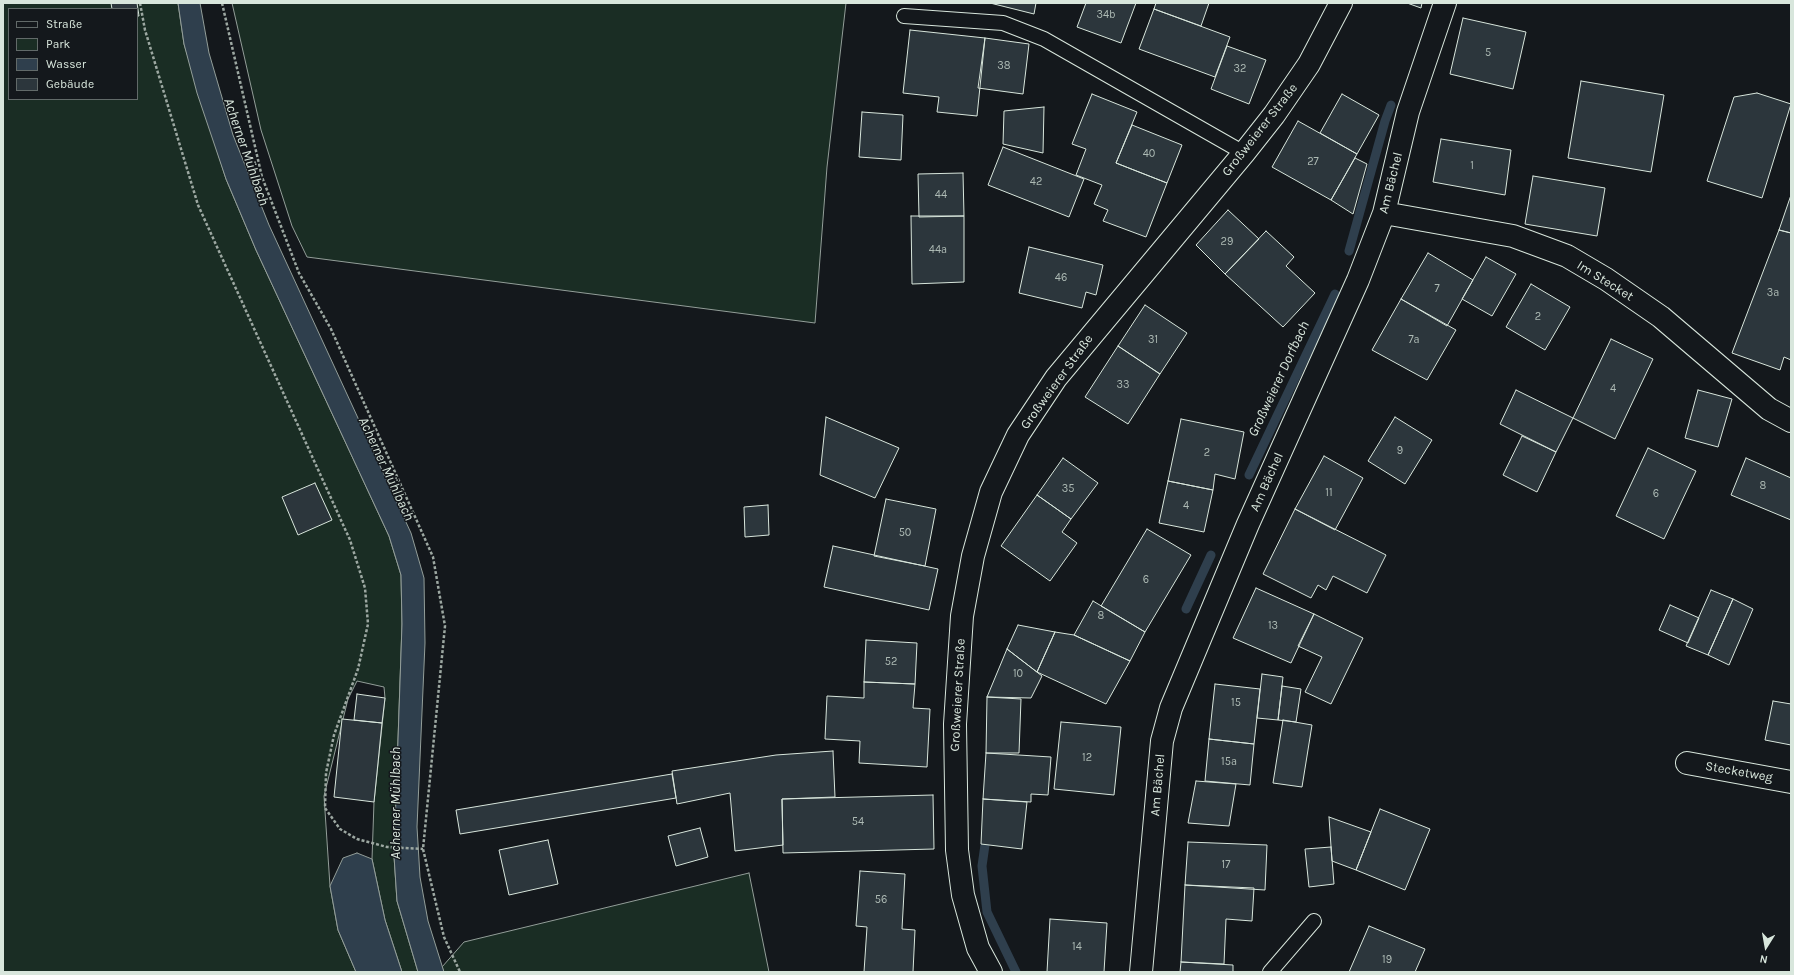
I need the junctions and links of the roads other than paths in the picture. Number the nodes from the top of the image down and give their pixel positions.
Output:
1 (1341, 3) edge
2 (1445, 3) edge
3 (904, 16) dead end
4 (1244, 153) junction
5 (1384, 214) junction
6 (1791, 421) edge
7 (1687, 763) dead end
8 (1791, 782) edge
9 (1314, 921) dead end
10 (991, 972) edge
11 (1141, 972) edge
12 (1270, 972) edge

1 - 4 street, Großweierer Straße
2 - 5 street, Am Bächel
3 - 4 lane
4 - 10 street, Großweierer Straße
5 - 6 street, Im Stecket
5 - 11 street, Am Bächel
7 - 8 street, Stecketweg
9 - 12 lane

